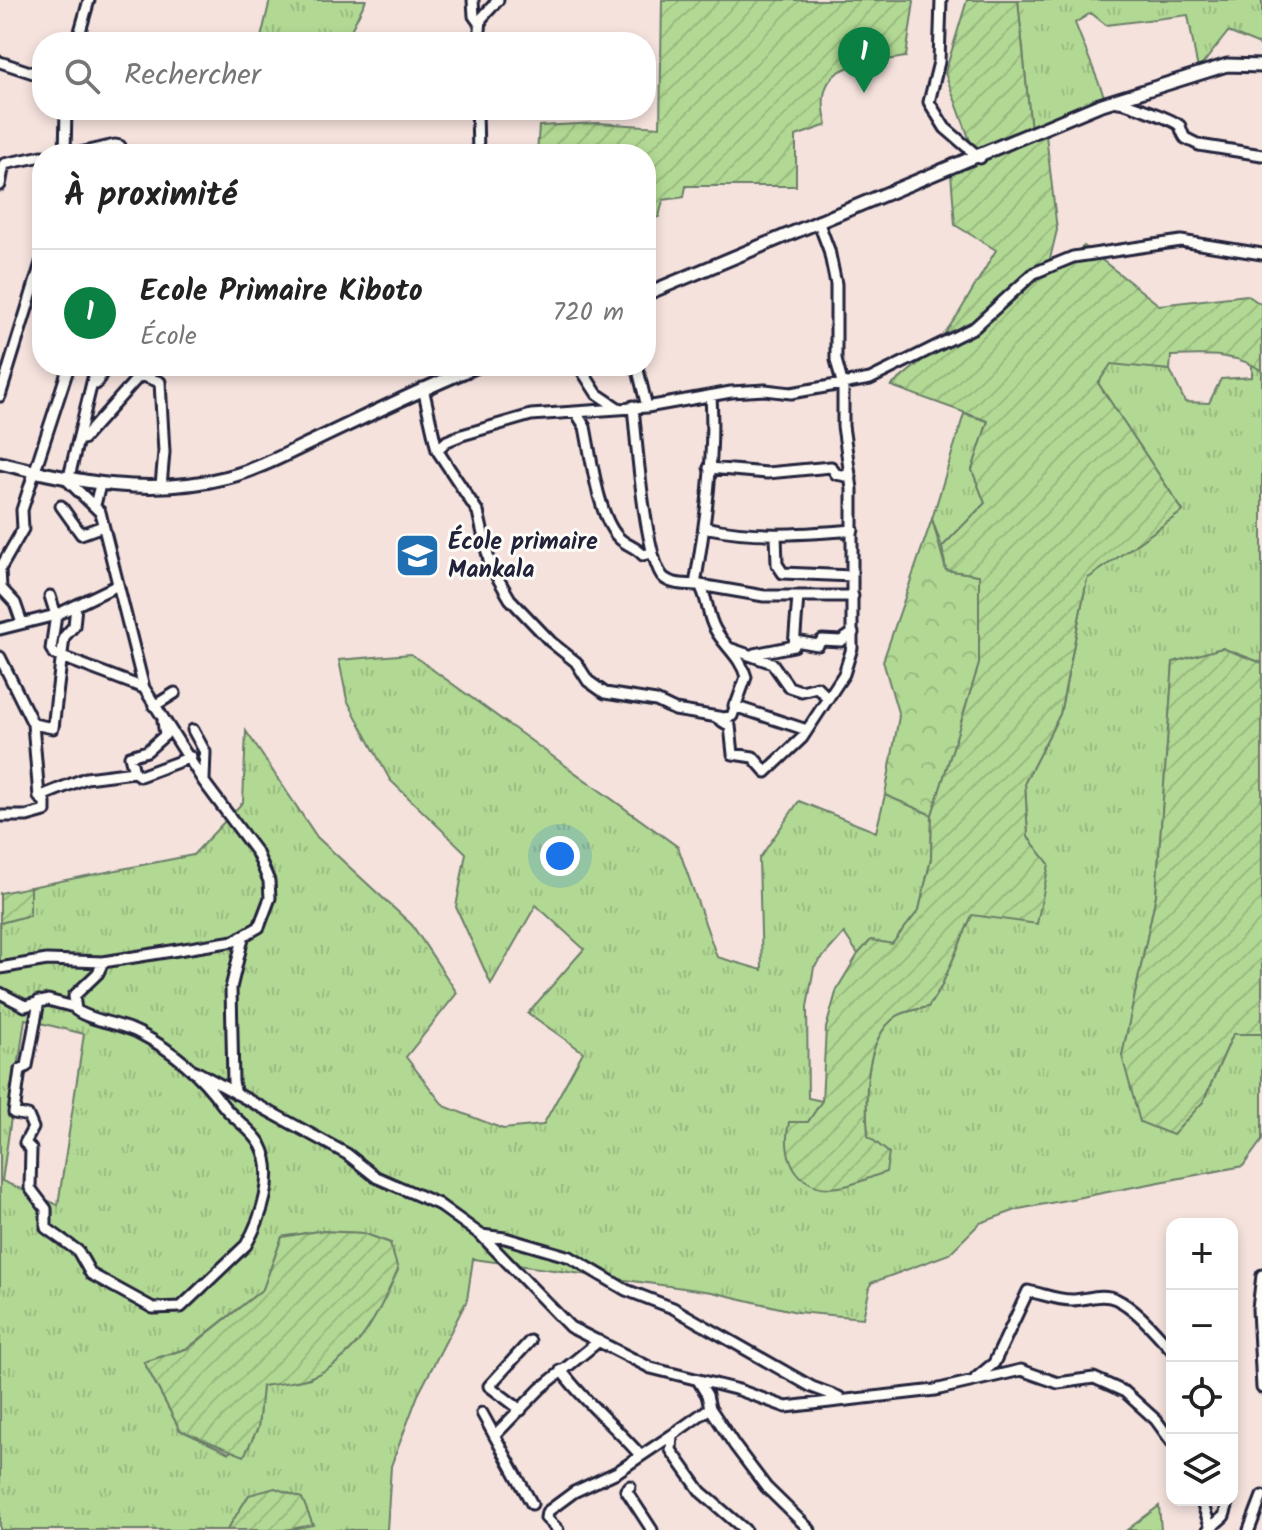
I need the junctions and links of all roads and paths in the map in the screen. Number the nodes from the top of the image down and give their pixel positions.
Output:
1 (89, 0) edge
2 (473, 0) edge
3 (498, 0) edge
4 (941, 0) edge
5 (479, 23) junction
6 (80, 32) edge
7 (479, 32) edge
8 (0, 62) edge
9 (1262, 66) edge
10 (32, 73) edge
11 (1099, 105) junction
12 (66, 120) edge
13 (477, 120) edge
14 (68, 144) edge
15 (478, 144) edge
16 (1262, 155) edge
17 (32, 158) edge
18 (980, 158) junction
19 (0, 185) edge
20 (818, 221) junction
21 (1262, 254) edge
22 (656, 290) edge
23 (32, 292) edge
24 (66, 376) edge
25 (94, 376) edge
26 (101, 376) edge
27 (136, 376) edge
28 (150, 376) edge
29 (453, 376) edge
30 (585, 376) edge
31 (639, 376) edge
32 (843, 386) junction
33 (423, 388) junction
34 (0, 396) edge
35 (711, 396) junction
36 (89, 400) junction
37 (633, 406) junction
38 (647, 407) junction
39 (618, 408) junction
40 (577, 414) junction
41 (78, 445) junction
42 (437, 450) junction
43 (0, 463) edge
44 (709, 468) junction
45 (35, 472) junction
46 (851, 477) junction
47 (68, 481) junction
48 (100, 485) junction
49 (161, 486) junction
50 (95, 505) junction
51 (61, 506) dead end
52 (103, 526) junction
53 (704, 527) junction
54 (853, 530) junction
55 (776, 535) junction
56 (651, 553) junction
57 (852, 576) junction
58 (697, 585) junction
59 (116, 586) junction
60 (50, 596) dead end
61 (853, 596) junction
62 (798, 597) junction
63 (76, 606) junction
64 (56, 615) junction
65 (22, 623) junction
66 (0, 629) edge
67 (853, 633) junction
68 (795, 641) junction
69 (732, 649) junction
70 (754, 654) junction
71 (0, 657) edge
72 (64, 659) junction
73 (144, 688) junction
74 (175, 693) dead end
75 (828, 698) junction
76 (154, 706) junction
77 (734, 706) junction
78 (712, 714) junction
79 (162, 716) junction
80 (33, 724) junction
81 (193, 730) dead end
82 (807, 730) junction
83 (191, 757) junction
84 (134, 772) junction
85 (204, 782) junction
86 (39, 797) junction
87 (0, 816) edge
88 (243, 938) junction
89 (103, 962) junction
90 (0, 968) edge
91 (0, 993) edge
92 (39, 1001) junction
93 (74, 1007) junction
94 (199, 1073) junction
95 (236, 1094) junction
96 (481, 1235) junction
97 (1262, 1275) edge
98 (530, 1341) dead end
99 (599, 1341) junction
100 (1166, 1343) edge
101 (561, 1370) junction
102 (699, 1382) junction
103 (970, 1382) junction
104 (1262, 1388) edge
105 (846, 1398) junction
106 (710, 1408) junction
107 (521, 1410) junction
108 (482, 1413) dead end
109 (495, 1435) junction
110 (672, 1435) junction
111 (1166, 1435) edge
112 (640, 1455) junction
113 (630, 1486) dead end
114 (1262, 1496) edge
115 (532, 1504) dead end
116 (1203, 1506) edge
117 (1227, 1506) edge
118 (1252, 1526) edge
119 (1209, 1529) edge
120 (558, 1530) edge
121 (652, 1530) edge
122 (745, 1530) edge
123 (810, 1530) edge

1 - 6 street
2 - 5 street
3 - 5 street
4 - 18 street
5 - 7 street
8 - 10 street
9 - 11 street
11 - 16 street
11 - 18 street
12 - 14 street
13 - 15 street
17 - 19 street
18 - 20 street
20 - 22 street
20 - 32 street
21 - 32 street
23 - 34 street
24 - 45 street
25 - 36 street
26 - 36 street
27 - 41 street
28 - 49 street
29 - 33 street
30 - 39 street
31 - 38 street
32 - 35 street
32 - 46 street
33 - 42 street
33 - 49 street
35 - 38 street
35 - 44 street
36 - 41 street
37 - 38 street
37 - 39 street
37 - 56 street
39 - 40 street
40 - 42 street
40 - 56 street
41 - 47 street
42 - 78 street
43 - 45 street
44 - 46 street
44 - 53 street
45 - 47 street
45 - 65 street
46 - 54 street
47 - 48 street
47 - 50 street
48 - 49 street
48 - 50 street
50 - 52 street
51 - 52 street
52 - 59 street
53 - 55 street
53 - 58 street
54 - 55 street
54 - 57 street
55 - 57 street
56 - 58 street
57 - 61 street
58 - 62 street
58 - 69 street
59 - 63 street
59 - 73 street
60 - 64 street
61 - 62 street
61 - 67 street
62 - 68 street
63 - 64 street
63 - 72 street
64 - 65 street
64 - 72 street
65 - 66 street
67 - 68 street
67 - 75 street
68 - 70 street
69 - 70 street
69 - 77 street
70 - 75 street
71 - 80 street
72 - 73 street
72 - 80 street
73 - 76 street
74 - 76 street
75 - 82 street
76 - 79 street
77 - 78 street
77 - 82 street
78 - 82 street
79 - 83 street
79 - 84 street
80 - 86 street
81 - 85 street
83 - 84 street
83 - 85 street
84 - 86 street
85 - 88 street
86 - 87 street
88 - 89 street
88 - 95 street
89 - 90 street
89 - 93 street
91 - 92 street
92 - 93 street
92 - 94 street
93 - 94 street
94 - 95 street
95 - 96 street
96 - 99 street
96 - 105 street
97 - 104 street
98 - 107 street
99 - 101 street
99 - 102 street
100 - 103 street
101 - 107 street
101 - 112 street
102 - 105 street
102 - 106 street
103 - 105 street
103 - 111 street
106 - 110 street
106 - 123 street
107 - 109 street
108 - 109 street
109 - 115 street
110 - 112 street
110 - 122 street
112 - 120 street
113 - 121 street
114 - 118 street
116 - 119 street
117 - 119 street

